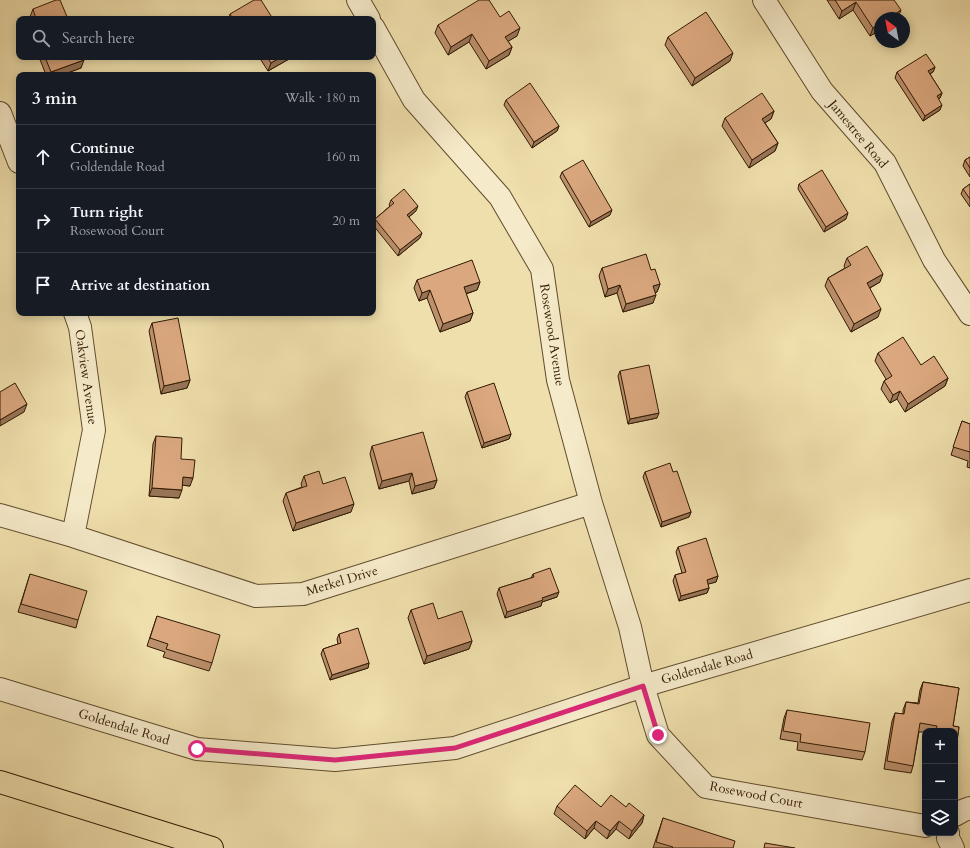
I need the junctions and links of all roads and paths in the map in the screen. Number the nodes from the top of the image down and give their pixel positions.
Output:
1 (358, 0) edge
2 (764, 0) edge
3 (367, 16) edge
4 (376, 31) edge
5 (0, 113) edge
6 (16, 154) edge
7 (970, 314) edge
8 (76, 316) edge
9 (591, 503) junction
10 (0, 515) edge
11 (73, 536) junction
12 (970, 590) edge
13 (643, 686) junction
14 (0, 689) edge
15 (0, 782) edge
16 (970, 808) edge
17 (958, 813) edge
18 (922, 825) edge
19 (948, 836) edge
20 (212, 848) edge
21 (953, 848) edge

1 - 3 street
2 - 7 street, Jamestree Road
4 - 9 street, Rosewood Avenue
5 - 6 street
8 - 11 street, Oakview Avenue
9 - 11 street, Merkel Drive
9 - 13 street, Rosewood Avenue
10 - 11 street, Merkel Drive
12 - 13 street, Goldendale Road
13 - 14 street, Goldendale Road
13 - 18 street, Rosewood Court
15 - 20 highway
16 - 17 street
19 - 21 street

